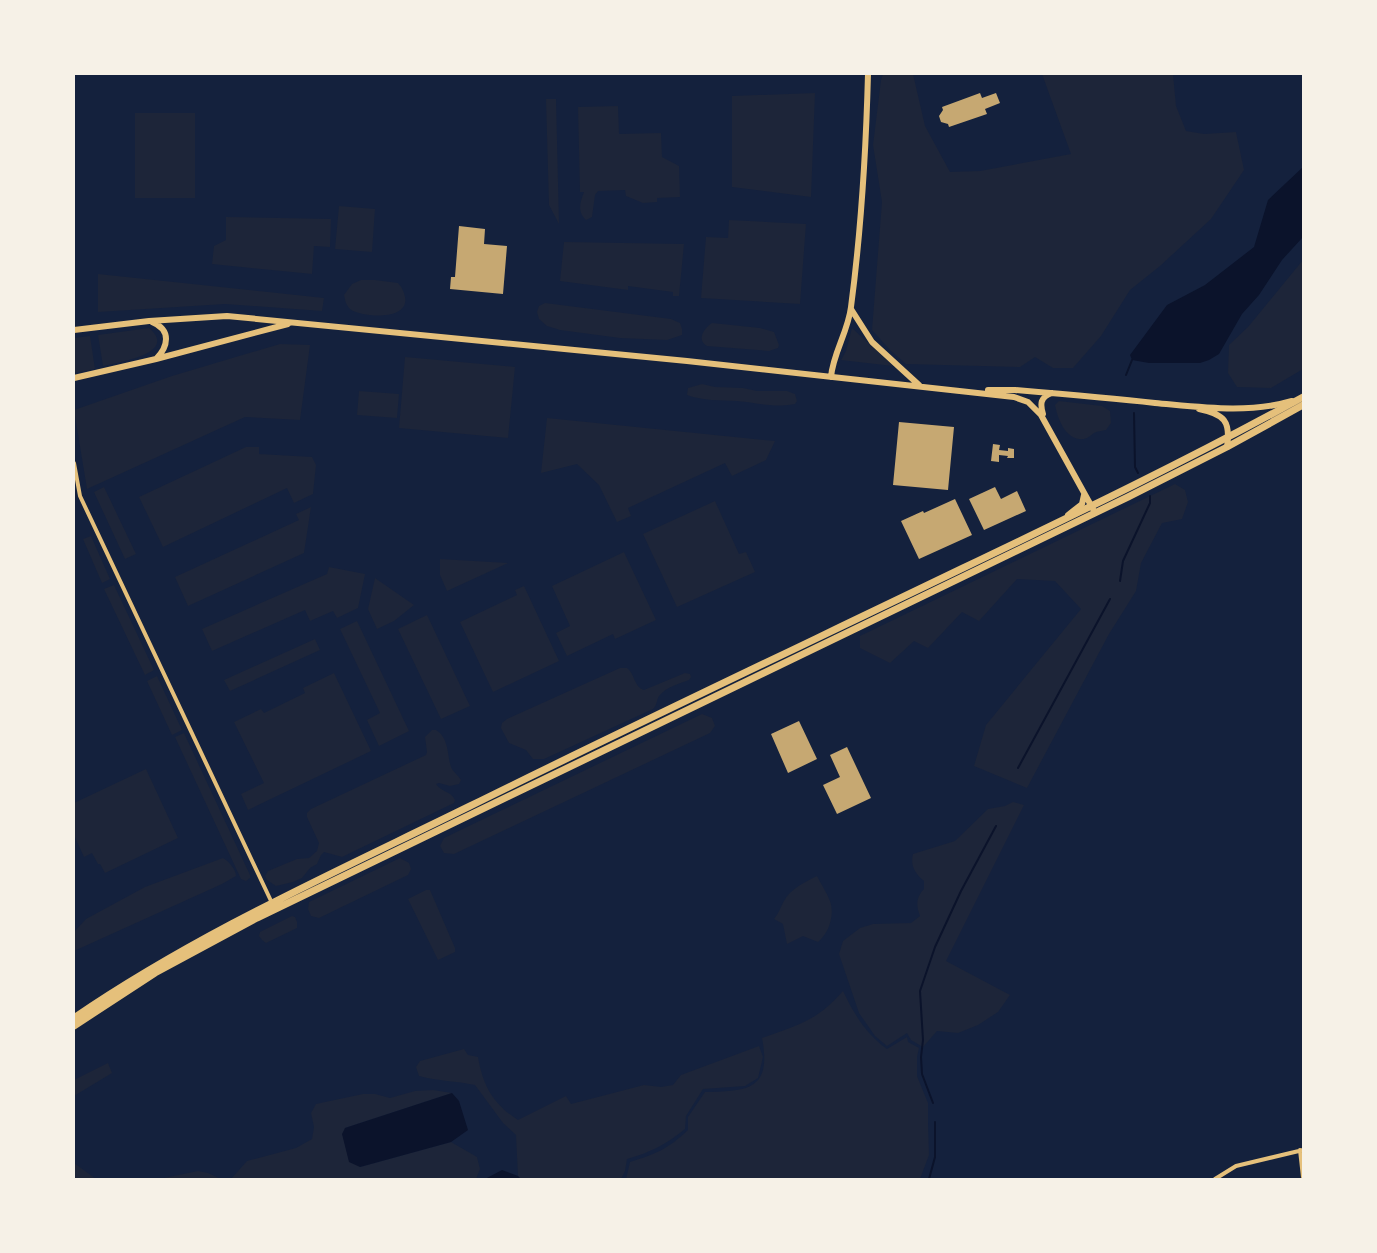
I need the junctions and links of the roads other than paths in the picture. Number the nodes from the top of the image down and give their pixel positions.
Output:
1 (868, 74) edge
2 (851, 309) junction
3 (149, 321) junction
4 (294, 322) junction
5 (74, 330) edge
6 (156, 359) junction
7 (831, 377) junction
8 (74, 378) edge
9 (920, 386) junction
10 (962, 390) junction
11 (1053, 393) junction
12 (1303, 397) edge
13 (1178, 405) junction
14 (1303, 405) edge
15 (1046, 423) junction
16 (1229, 438) junction
17 (1228, 447) junction
18 (74, 463) edge
19 (1084, 492) junction
20 (80, 496) junction
21 (74, 498) edge
22 (1093, 510) junction
23 (1058, 523) junction
24 (273, 906) junction
25 (74, 1018) edge
26 (74, 1026) edge
27 (1302, 1150) edge
28 (1303, 1177) edge
29 (1215, 1179) edge

1 - 2 main road
2 - 7 main road
2 - 9 main road
3 - 4 main road
3 - 5 main road
3 - 6 main road
4 - 6 main road
4 - 7 main road
6 - 8 main road
7 - 9 main road
9 - 10 main road
10 - 11 main road
10 - 15 main road
11 - 13 main road
11 - 15 main road
12 - 13 main road
12 - 16 highway
13 - 16 main road
14 - 17 highway
15 - 19 main road
16 - 17 main road
16 - 22 highway
17 - 22 highway
18 - 20 street
19 - 22 main road
19 - 23 main road
20 - 21 street
20 - 24 street
22 - 23 highway
22 - 24 highway
23 - 24 highway
24 - 25 highway
24 - 26 highway
27 - 28 street
27 - 29 street

